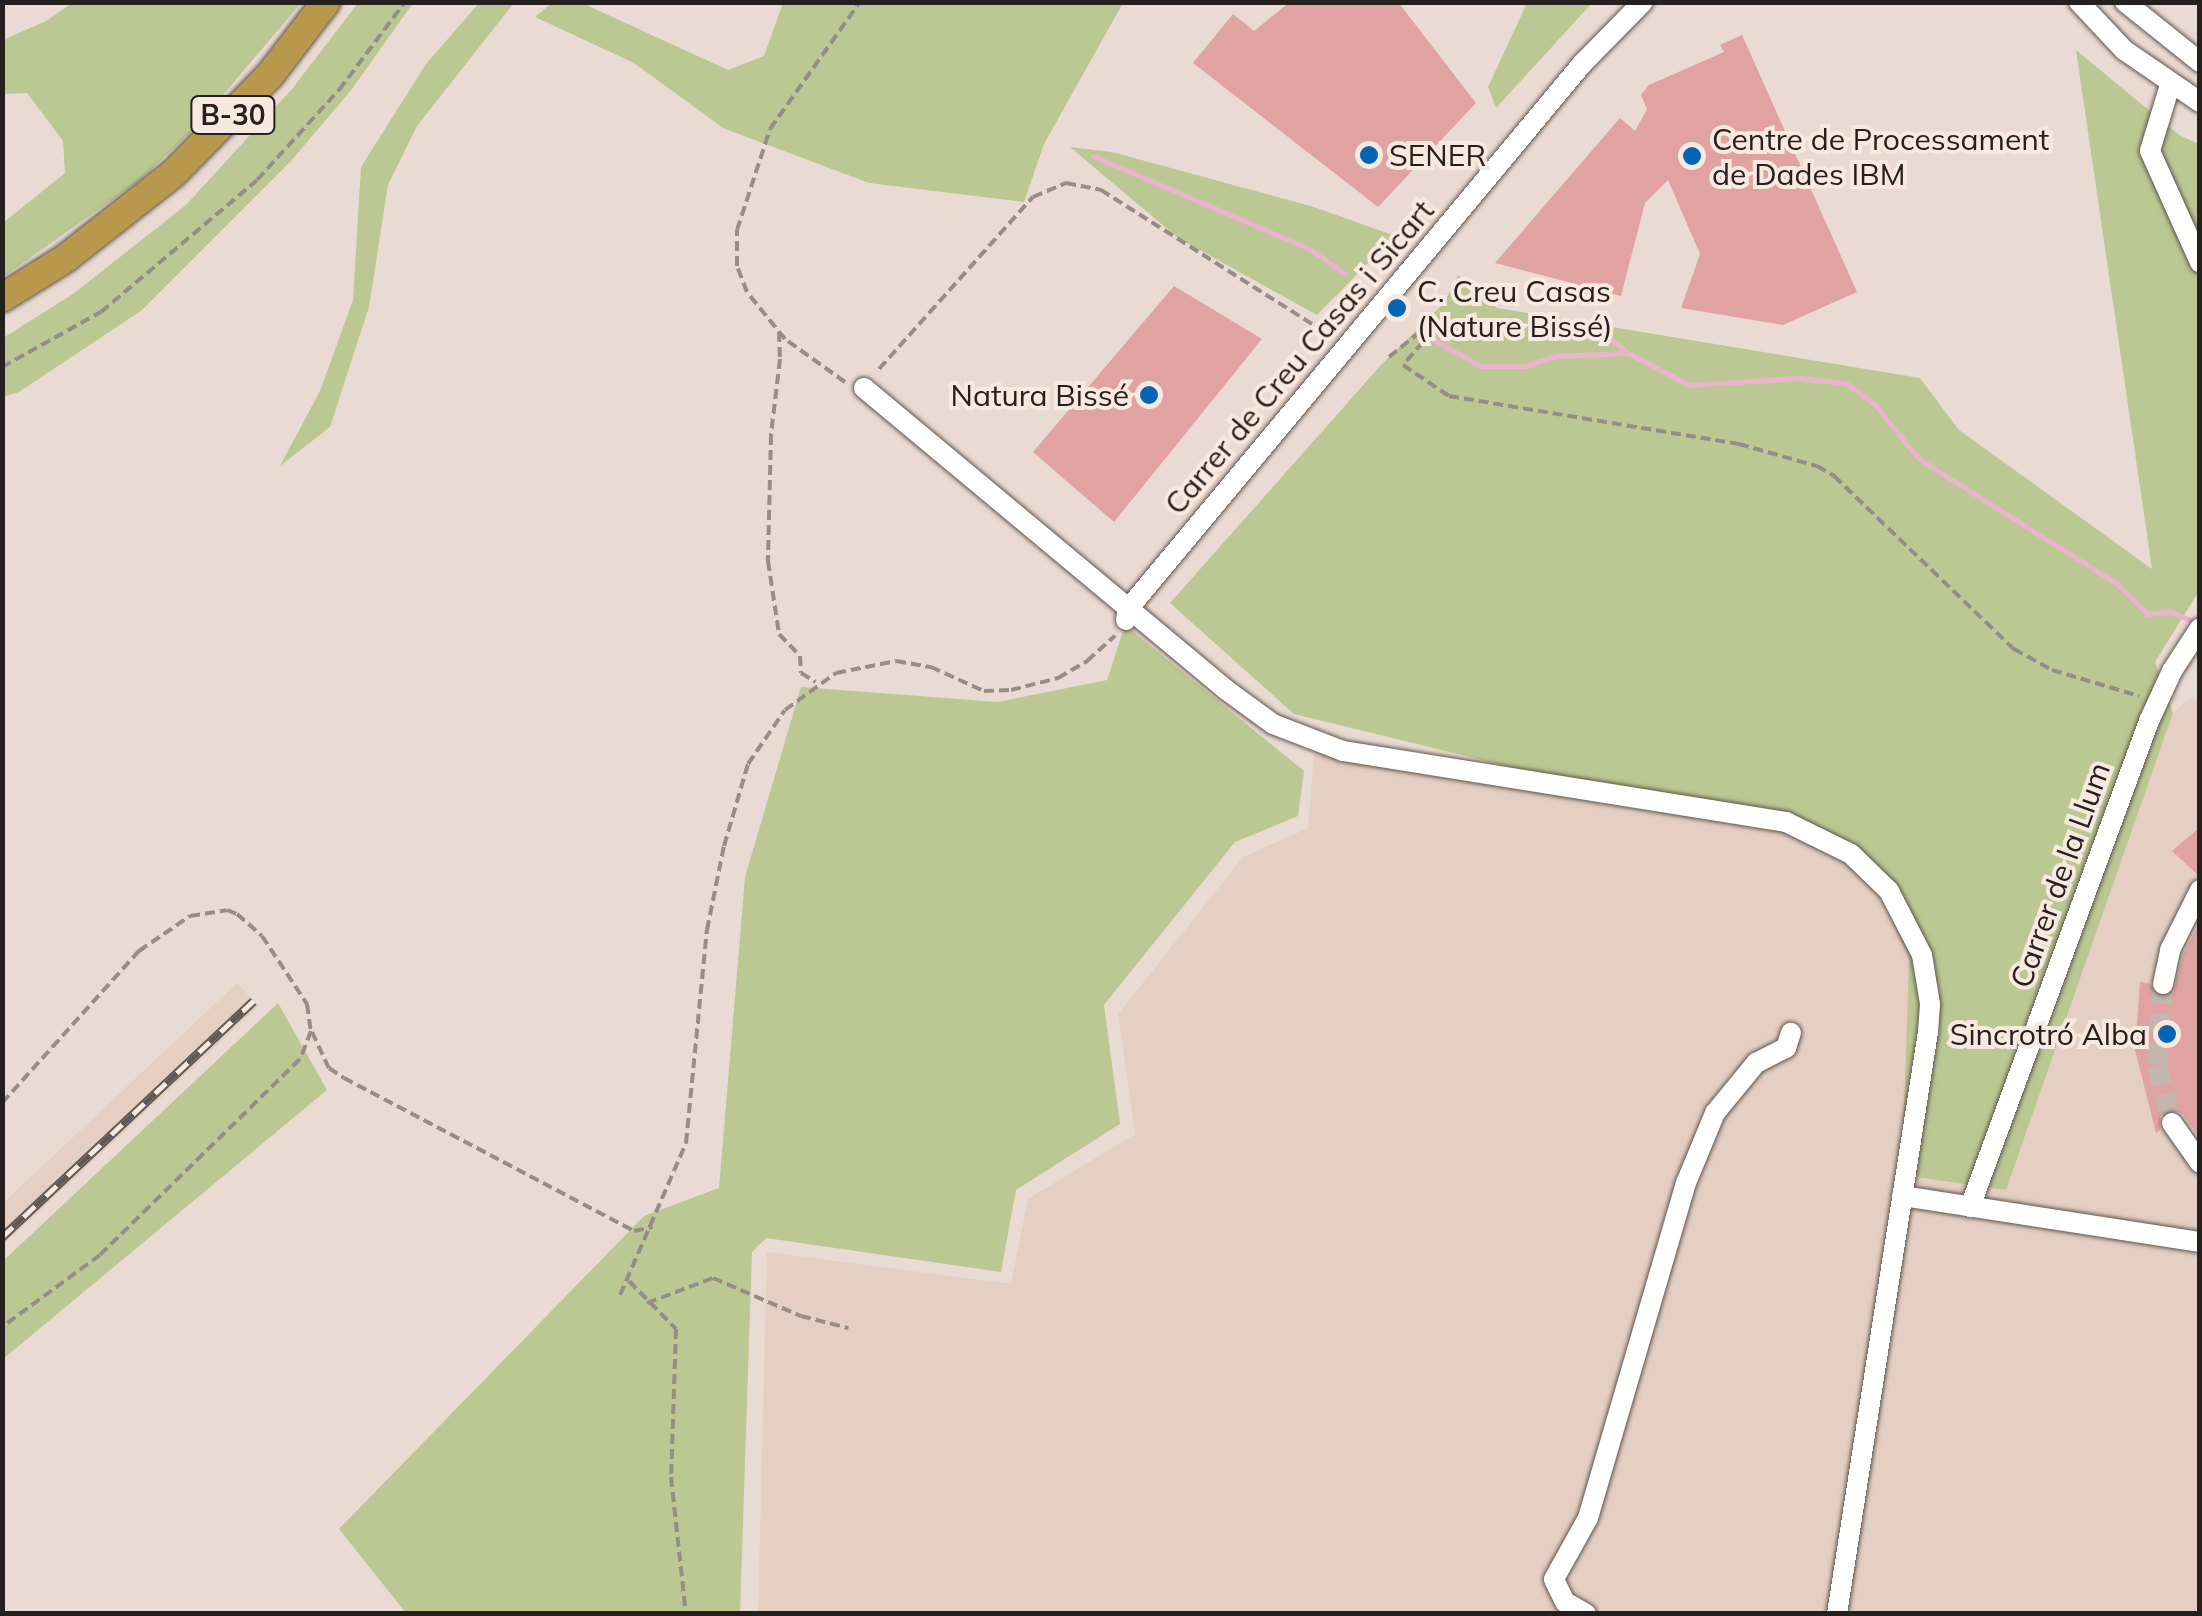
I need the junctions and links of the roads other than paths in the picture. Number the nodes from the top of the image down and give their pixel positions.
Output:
1 (326, 2) edge
2 (1643, 2) edge
3 (2078, 2) edge
4 (2125, 2) edge
5 (2200, 62) edge
6 (2170, 85) junction
7 (2200, 102) edge
8 (2200, 262) edge
9 (5, 297) edge
10 (864, 388) road end
11 (1127, 614) junction
12 (2200, 628) edge
13 (2200, 890) edge
14 (2163, 984) tunnel mouth
15 (1791, 1033) dead end
16 (2172, 1123) tunnel mouth
17 (2200, 1164) edge
18 (1902, 1196) junction
19 (1970, 1207) junction
20 (2200, 1242) edge
21 (1586, 1614) edge
22 (1837, 1614) edge

1 - 9 highway, B-30
2 - 11 street, Carrer de Creu Casas i Sicart
3 - 6 street
4 - 5 street
6 - 7 street
6 - 8 street
10 - 11 street
11 - 18 street
12 - 19 street, Carrer de la Llum
13 - 14 street
15 - 21 street
16 - 17 street
18 - 19 street
18 - 22 street
19 - 20 street

